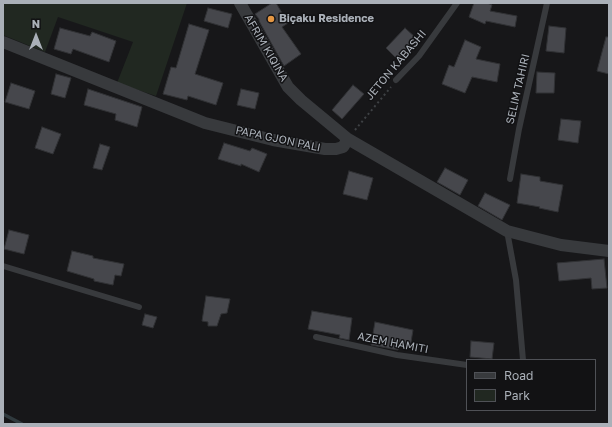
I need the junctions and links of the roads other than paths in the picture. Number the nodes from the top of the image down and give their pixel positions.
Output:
1 (240, 3) edge
2 (456, 3) edge
3 (547, 3) edge
4 (3, 42) edge
5 (396, 80) road end
6 (348, 139) junction
7 (510, 179) dead end
8 (507, 231) junction
9 (609, 251) edge
10 (3, 266) edge
11 (139, 307) dead end
12 (316, 337) dead end
13 (523, 359) edge
14 (466, 365) edge

1 - 6 street, AFRIM KIQINA
2 - 5 lane, JETON KABASHI
3 - 7 lane, SELIM TAHIRI
4 - 6 street, PAPA GJON PALI
6 - 8 street
8 - 9 street
8 - 13 lane
10 - 11 lane
12 - 14 lane, AZEM HAMITI

